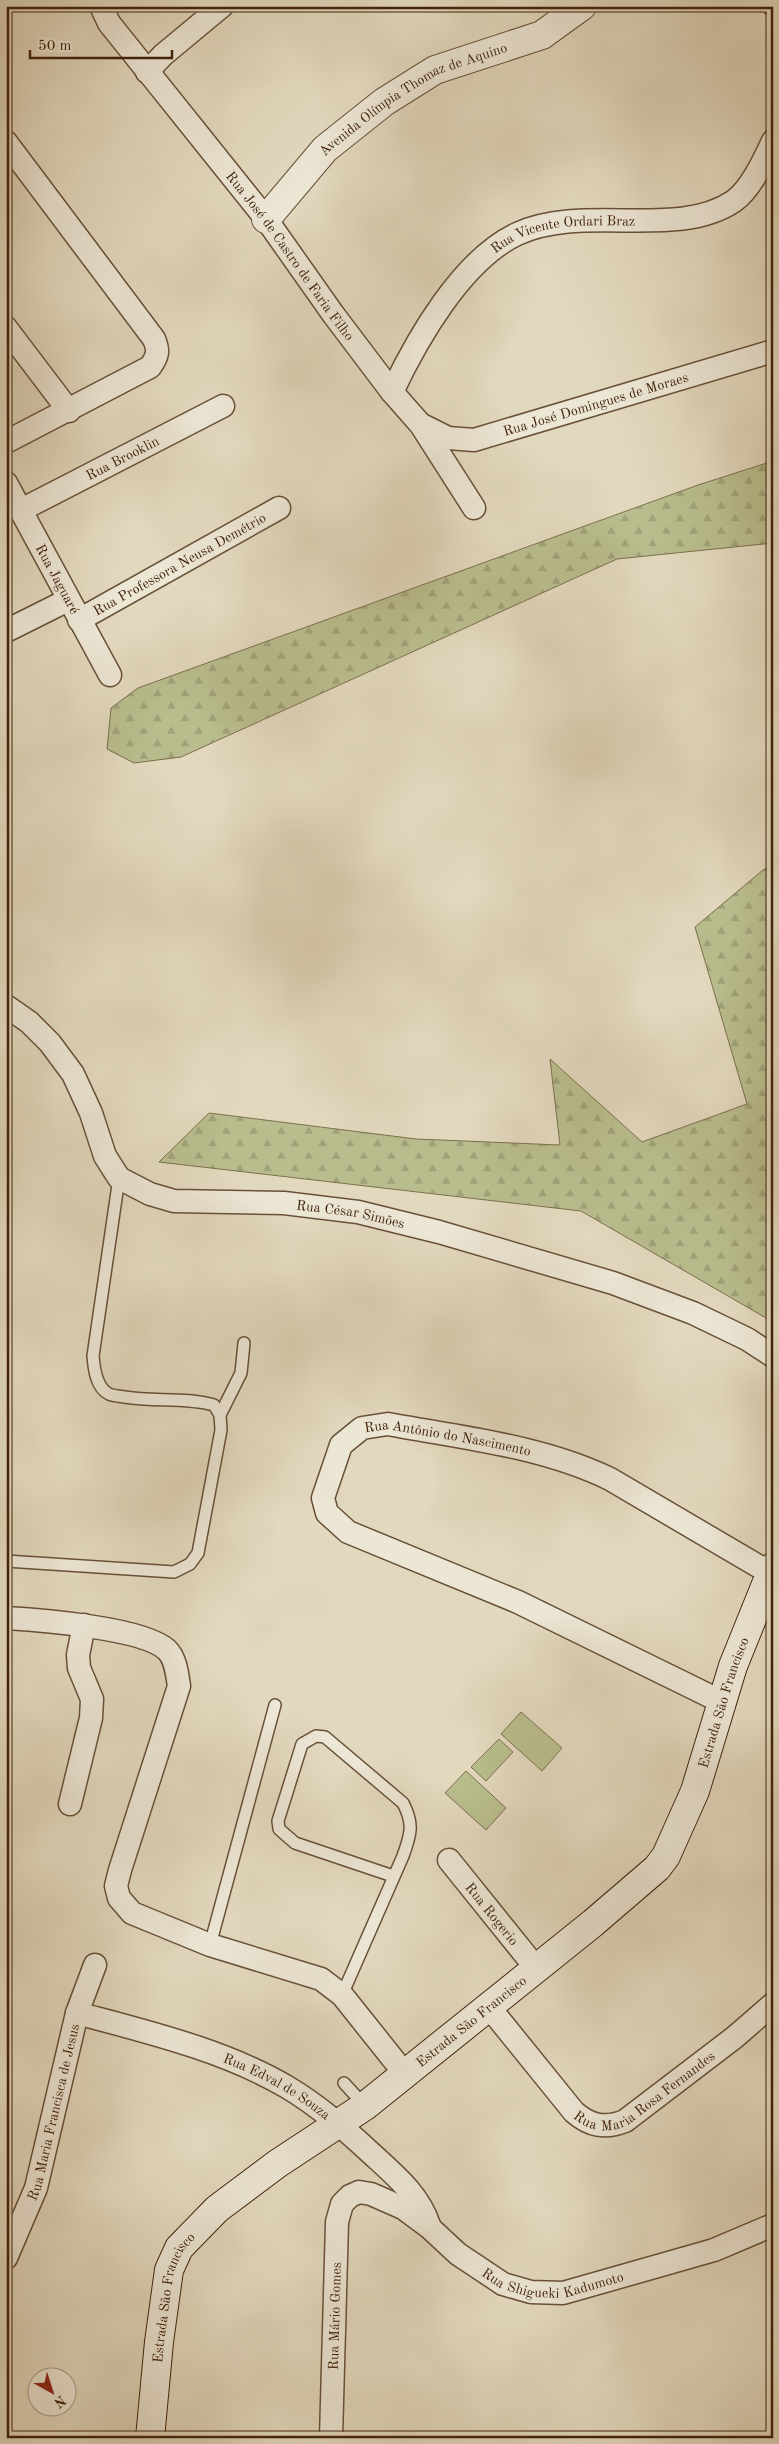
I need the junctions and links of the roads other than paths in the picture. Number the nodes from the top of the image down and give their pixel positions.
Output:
1 (101, 6) edge
2 (222, 6) edge
3 (582, 6) edge
4 (147, 72) junction
5 (773, 141) edge
6 (6, 142) edge
7 (266, 219) junction
8 (6, 328) edge
9 (773, 351) edge
10 (392, 392) junction
11 (223, 406) dead end
12 (69, 411) junction
13 (421, 425) junction
14 (6, 442) edge
15 (6, 484) edge
16 (279, 508) dead end
17 (474, 508) dead end
18 (21, 510) junction
19 (73, 610) junction
20 (6, 631) edge
21 (110, 675) dead end
22 (6, 1006) edge
23 (119, 1178) junction
24 (244, 1343) dead end
25 (773, 1356) edge
26 (220, 1415) junction
27 (6, 1562) edge
28 (771, 1570) edge
29 (6, 1618) edge
30 (84, 1625) junction
31 (722, 1702) junction
32 (275, 1705) dead end
33 (70, 1804) dead end
34 (449, 1860) dead end
35 (393, 1876) junction
36 (210, 1945) junction
37 (95, 1965) dead end
38 (536, 1968) junction
39 (342, 1995) junction
40 (773, 2004) edge
41 (489, 2007) junction
42 (77, 2013) junction
43 (406, 2074) junction
44 (344, 2083) dead end
45 (365, 2106) junction
46 (339, 2124) junction
47 (350, 2196) joint
48 (773, 2225) edge
49 (430, 2228) junction
50 (6, 2258) edge
51 (150, 2438) edge
52 (331, 2438) edge

1 - 4 street, Rua José de Castro de Faria Filho
2 - 4 street
3 - 7 main road, Avenida Olímpia Thomaz de Aquino
4 - 7 street, Rua José de Castro de Faria Filho
5 - 10 street, Rua Vicente Ordari Braz
6 - 12 street
7 - 10 street, Rua José de Castro de Faria Filho
8 - 12 street
9 - 13 street, Rua José Domingues de Moraes
10 - 13 street, Rua José de Castro de Faria Filho
11 - 18 street, Rua Brooklin
12 - 14 street
13 - 17 street, Rua José de Castro de Faria Filho
15 - 18 street, Rua Jaguaré
16 - 19 street, Rua Professora Neusa Demétrio
18 - 19 street, Rua Jaguaré
19 - 20 street, Rua Professora Neusa Demétrio
19 - 21 street, Rua Jaguaré
22 - 23 street
23 - 25 street, Rua César Simões
23 - 26 lane
24 - 26 lane
26 - 27 lane
28 - 31 main road, Estrada São Francisco
28 - 31 street, Rua Antônio do Nascimento
29 - 30 street
30 - 33 street
30 - 36 street
31 - 38 main road, Estrada São Francisco
32 - 36 lane
34 - 38 street, Rua Rogerio
35 - 35 lane
35 - 39 lane
36 - 39 street
37 - 42 street, Rua Maria Francisca de Jesus
38 - 41 main road, Estrada São Francisco
39 - 43 street
40 - 41 street, Rua Maria Rosa Fernandes
41 - 43 main road, Estrada São Francisco
42 - 46 street, Rua Edval de Souza
42 - 50 street, Rua Maria Francisca de Jesus
43 - 45 main road, Estrada São Francisco
44 - 45 lane
45 - 46 main road, Estrada São Francisco
46 - 49 street, Rua Edval de Souza
46 - 51 main road, Estrada São Francisco
47 - 49 street, Rua Shigueki Kadumoto
47 - 52 street, Rua Mário Gomes
48 - 49 street, Rua Shigueki Kadumoto

